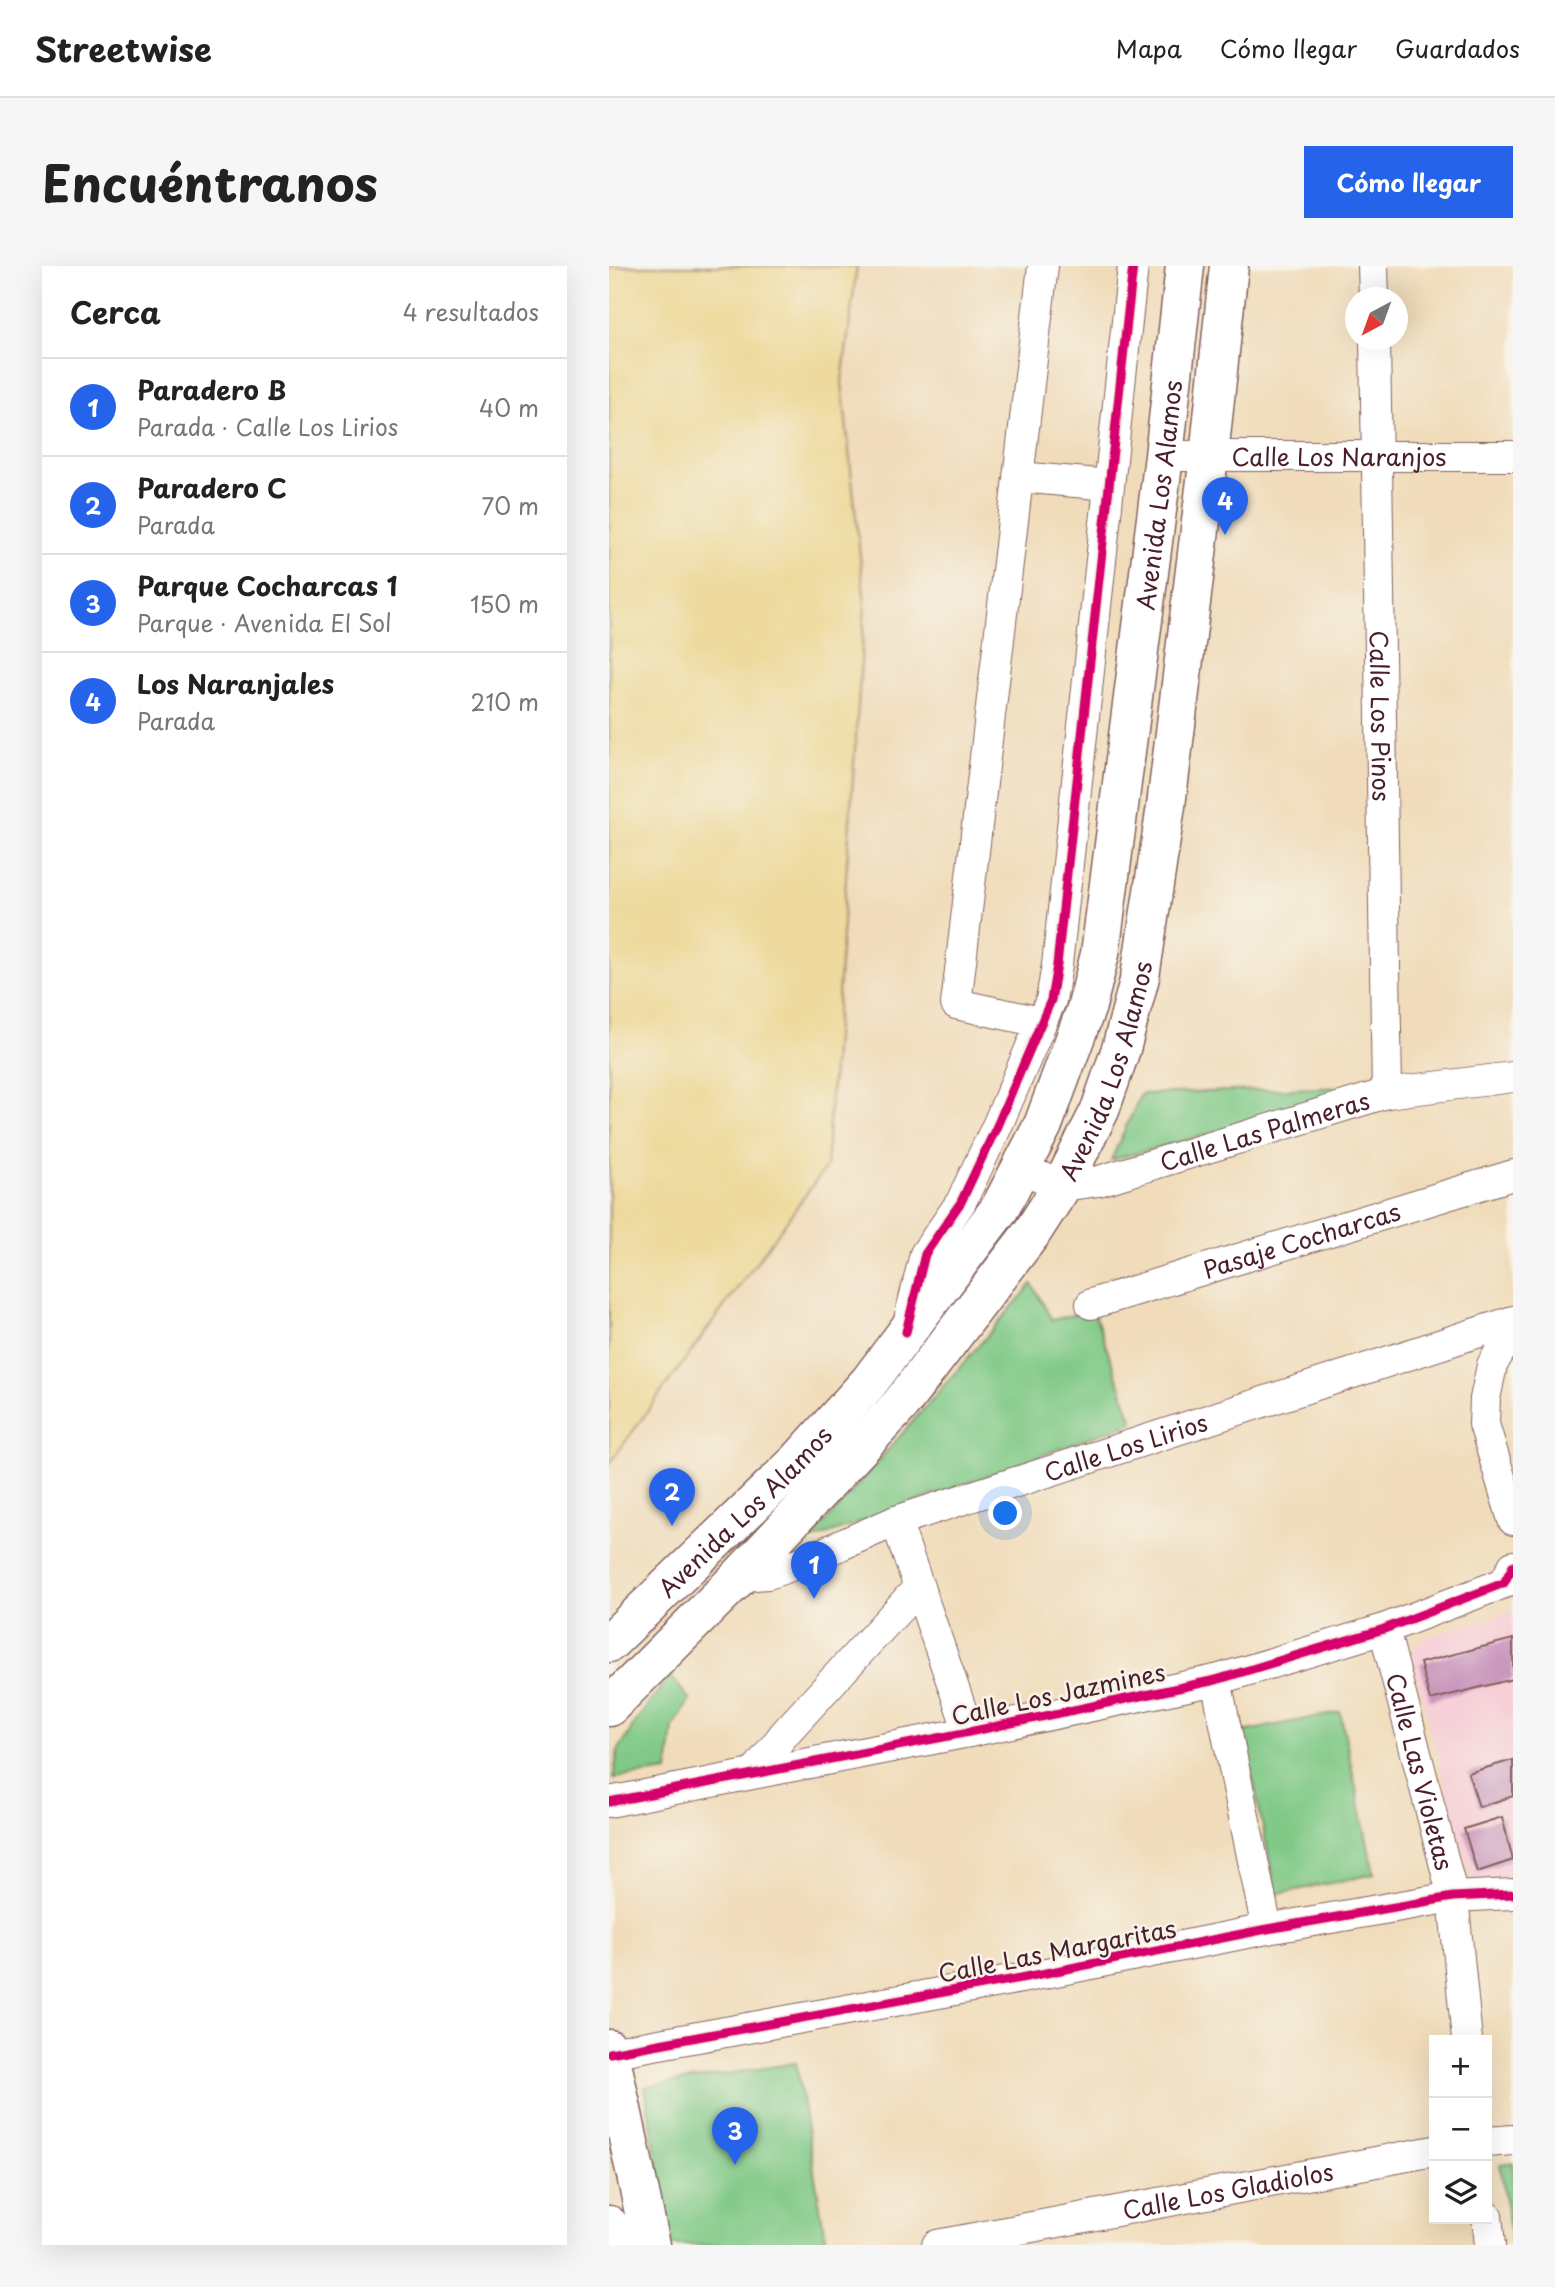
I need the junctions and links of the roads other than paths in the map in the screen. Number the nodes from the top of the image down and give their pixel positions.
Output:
1 (1043, 266) edge
2 (1133, 266) edge
3 (1185, 266) edge
4 (1229, 266) edge
5 (1373, 266) edge
6 (1374, 287) edge
7 (1375, 350) edge
8 (1164, 456) junction
9 (1209, 456) junction
10 (1378, 456) junction
11 (1513, 456) edge
12 (1019, 477) junction
13 (1109, 485) junction
14 (1041, 1022) junction
15 (1513, 1077) edge
16 (1387, 1093) junction
17 (1020, 1168) junction
18 (1513, 1175) edge
19 (1062, 1186) junction
20 (1091, 1304) dead end
21 (1513, 1321) edge
22 (1513, 1329) edge
23 (906, 1332) junction
24 (1513, 1520) edge
25 (896, 1521) junction
26 (1509, 1574) edge
27 (740, 1576) junction
28 (919, 1587) junction
29 (1384, 1629) junction
30 (609, 1643) edge
31 (1216, 1680) junction
32 (609, 1707) edge
33 (969, 1732) junction
34 (754, 1773) junction
35 (609, 1802) edge
36 (1513, 1894) edge
37 (1453, 1897) junction
38 (1267, 1929) junction
39 (1467, 2035) edge
40 (609, 2051) edge
41 (1513, 2140) edge
42 (1492, 2142) edge
43 (1429, 2152) edge
44 (1488, 2224) edge
45 (609, 2225) edge
46 (613, 2245) edge
47 (651, 2245) edge
48 (937, 2245) edge
49 (1490, 2245) edge

1 - 12 street
2 - 13 street
3 - 8 main road, Avenida Los Alamos
4 - 9 main road, Avenida Los Alamos
5 - 6 street
7 - 10 street, Calle Los Pinos
8 - 9 street, Calle Los Naranjos
8 - 17 main road, Avenida Los Alamos
9 - 10 street, Calle Los Naranjos
9 - 19 main road, Avenida Los Alamos
10 - 11 street, Calle Los Naranjos
10 - 16 street, Calle Los Pinos
12 - 13 street
12 - 14 street
13 - 14 street
14 - 23 street
15 - 16 street, Calle Las Palmeras
16 - 19 street, Calle Las Palmeras
17 - 19 street
17 - 23 main road, Avenida Los Alamos
18 - 20 street, Pasaje Cocharcas
19 - 27 main road, Avenida Los Alamos
21 - 25 street, Calle Los Lirios
22 - 24 street
23 - 30 main road, Avenida Los Alamos
25 - 27 street, Calle Los Lirios
25 - 28 street
26 - 29 street, Calle Los Jazmines
27 - 32 main road, Avenida Los Alamos
28 - 33 street
28 - 34 street
29 - 31 street, Calle Los Jazmines
29 - 37 street, Calle Las Violetas
31 - 33 street, Calle Los Jazmines
31 - 38 street
33 - 34 street, Calle Los Jazmines
34 - 35 street, Calle Los Jazmines
36 - 37 street, Calle Las Margaritas
37 - 38 street, Calle Las Margaritas
37 - 39 street, Calle Las Violetas
38 - 40 street, Calle Las Margaritas
40 - 47 main road
41 - 42 street
43 - 48 street, Calle Los Gladiolos
44 - 49 street
45 - 46 main road

